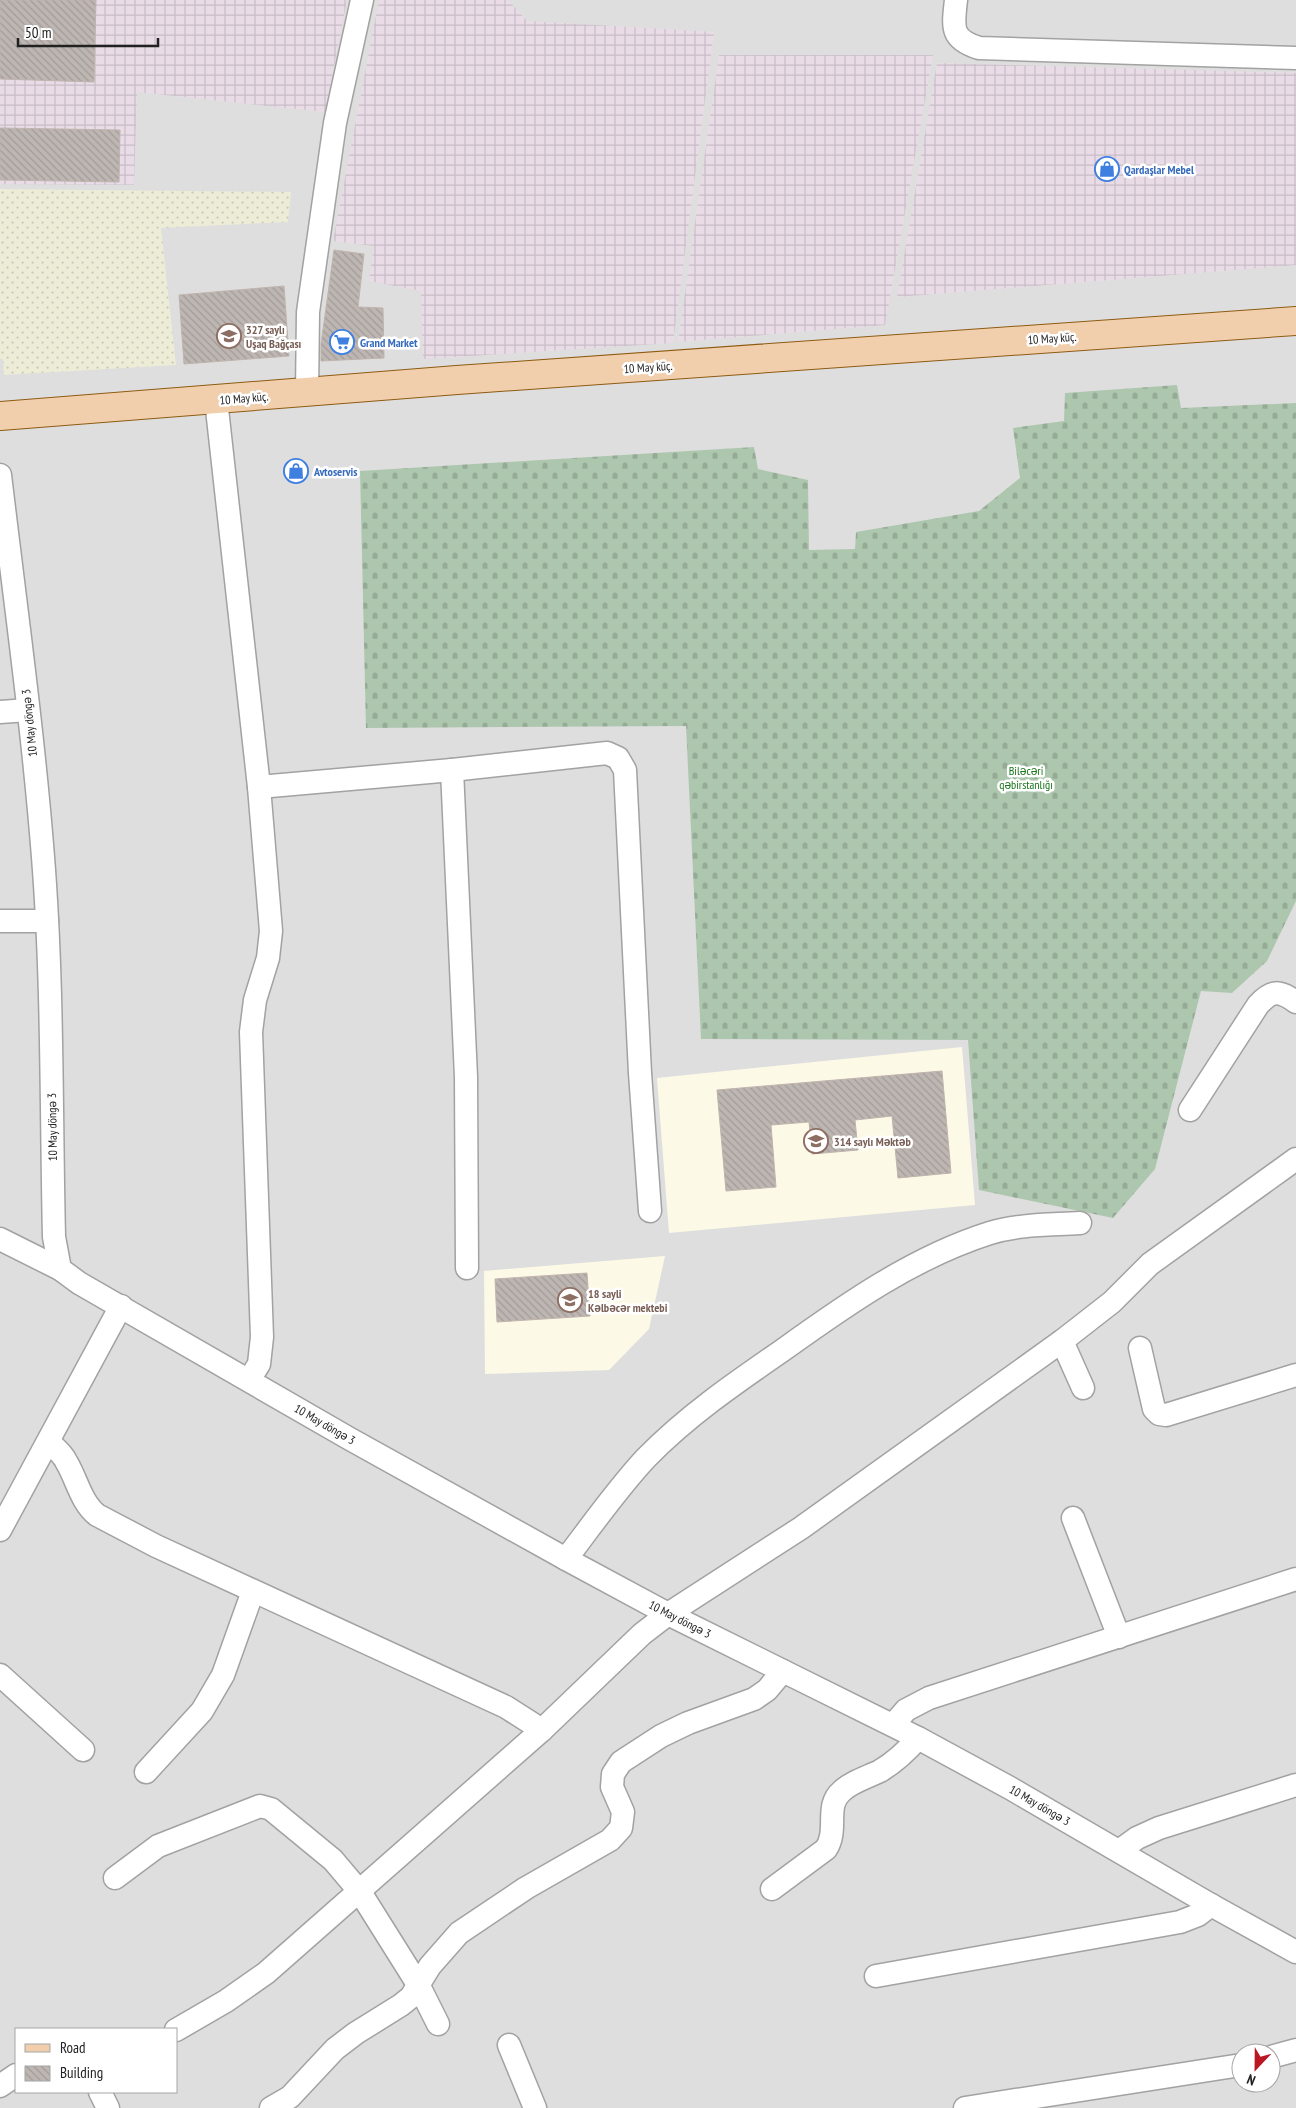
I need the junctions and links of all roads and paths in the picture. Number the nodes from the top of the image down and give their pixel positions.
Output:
1 (362, 0) edge
2 (956, 0) edge
3 (1296, 58) edge
4 (1296, 321) edge
5 (307, 393) junction
6 (216, 400) junction
7 (0, 416) edge
8 (0, 475) edge
9 (28, 710) junction
10 (0, 712) edge
11 (452, 770) junction
12 (259, 787) junction
13 (0, 921) edge
14 (47, 921) junction
15 (1296, 1002) edge
16 (1190, 1110) dead end
17 (1296, 1159) edge
18 (650, 1211) dead end
19 (1080, 1223) dead end
20 (0, 1239) edge
21 (467, 1268) dead end
22 (60, 1269) junction
23 (121, 1306) junction
24 (1062, 1341) junction
25 (1140, 1348) dead end
26 (1296, 1375) edge
27 (249, 1380) junction
28 (1083, 1388) dead end
29 (48, 1442) junction
30 (1073, 1518) dead end
31 (0, 1530) edge
32 (566, 1559) junction
33 (1296, 1579) edge
34 (253, 1591) junction
35 (668, 1614) junction
36 (1119, 1637) junction
37 (783, 1671) junction
38 (0, 1675) edge
39 (893, 1725) junction
40 (542, 1730) junction
41 (918, 1738) junction
42 (83, 1750) dead end
43 (146, 1772) dead end
44 (1296, 1785) edge
45 (1119, 1851) junction
46 (115, 1878) dead end
47 (772, 1888) dead end
48 (360, 1892) junction
49 (1211, 1905) junction
50 (1296, 1952) edge
51 (876, 1976) dead end
52 (419, 1986) junction
53 (438, 2024) dead end
54 (178, 2029) edge
55 (509, 2045) dead end
56 (1296, 2050) edge
57 (1281, 2054) edge
58 (1231, 2067) edge
59 (15, 2077) edge
60 (0, 2086) edge
61 (100, 2093) edge
62 (108, 2108) edge
63 (272, 2108) edge
64 (535, 2108) edge
65 (965, 2108) edge

1 - 5 street
2 - 3 street
4 - 5 main road, 10 May küç.
5 - 6 main road, 10 May küç.
6 - 7 main road, 10 May küç.
6 - 12 street
8 - 9 street, 10 May döngə 3
9 - 10 street
9 - 14 street, 10 May döngə 3
11 - 12 street
11 - 18 street
11 - 21 street
12 - 27 street
13 - 14 street
14 - 22 street, 10 May döngə 3
15 - 16 street
17 - 24 street
19 - 32 street
20 - 22 street
22 - 23 street, 10 May döngə 3
23 - 27 street, 10 May döngə 3
23 - 29 street
24 - 28 street
24 - 35 street
25 - 26 street
27 - 32 street, 10 May döngə 3
29 - 31 street
29 - 34 street
30 - 36 street
32 - 35 street, 10 May döngə 3
33 - 36 street
34 - 40 street
34 - 43 street
35 - 37 street, 10 May döngə 3
35 - 40 street
36 - 39 street
37 - 39 street, 10 May döngə 3
37 - 52 street
38 - 42 street
39 - 41 street, 10 May döngə 3
40 - 48 street
41 - 45 street, 10 May döngə 3
41 - 47 street
44 - 45 street
45 - 49 street, 10 May döngə 3
46 - 48 street
48 - 52 street
48 - 54 street
49 - 50 street, 10 May döngə 3
49 - 51 street
52 - 53 street
52 - 63 street
55 - 64 street
56 - 57 street
58 - 65 street
59 - 60 street
61 - 62 street

